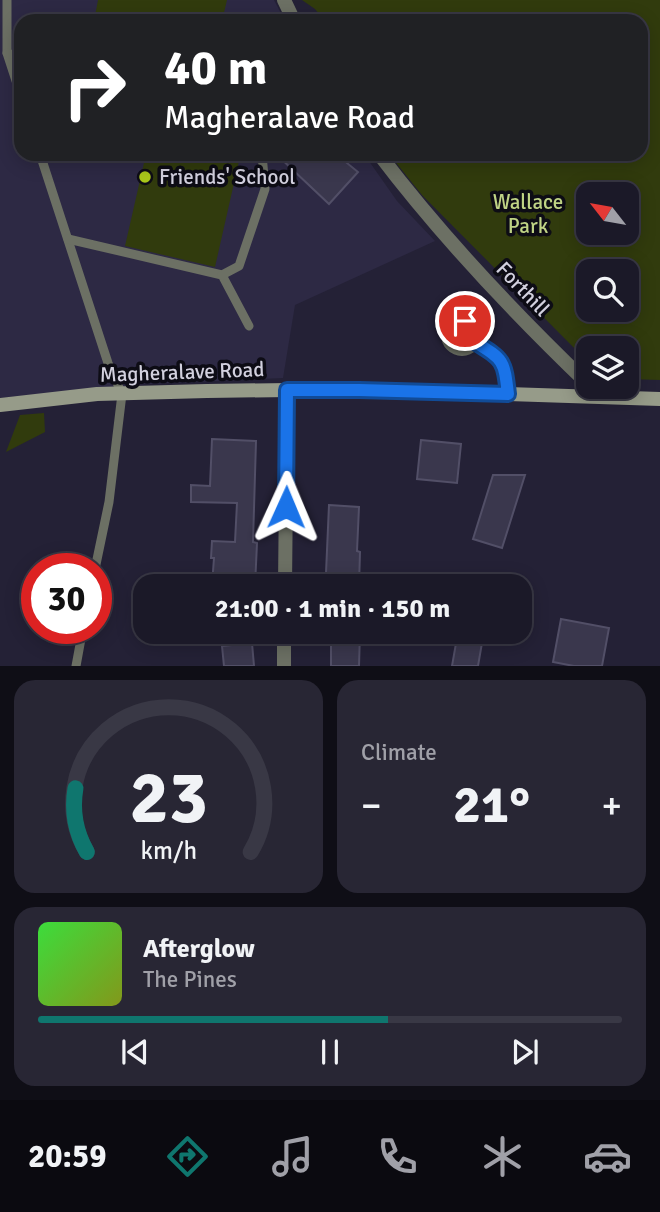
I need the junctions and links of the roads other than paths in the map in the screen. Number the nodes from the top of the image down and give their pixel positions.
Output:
1 (7, 0) edge
2 (7, 54) junction
3 (14, 56) edge
4 (14, 75) edge
5 (42, 161) edge
6 (263, 161) edge
7 (385, 161) edge
8 (68, 239) junction
9 (222, 275) junction
10 (249, 326) dead end
11 (475, 342) dead end
12 (576, 374) edge
13 (287, 390) junction
14 (576, 390) edge
15 (122, 394) junction
16 (508, 394) junction
17 (639, 396) edge
18 (660, 399) edge
19 (0, 405) edge
20 (98, 553) edge
21 (285, 574) edge
22 (80, 644) edge
23 (284, 644) edge
24 (76, 666) edge
25 (284, 666) edge

1 - 2 lane
2 - 3 lane
2 - 4 lane
5 - 8 lane
6 - 9 lane
7 - 12 street, Forthill
8 - 9 lane
8 - 15 lane
9 - 10 lane
11 - 16 street
13 - 15 street, Magheralave Road
13 - 16 street, Magheralave Road
13 - 21 street
14 - 16 street, Magheralave Road
15 - 19 street, Magheralave Road
15 - 20 lane
17 - 18 street, Magheralave Road
22 - 24 lane
23 - 25 street

